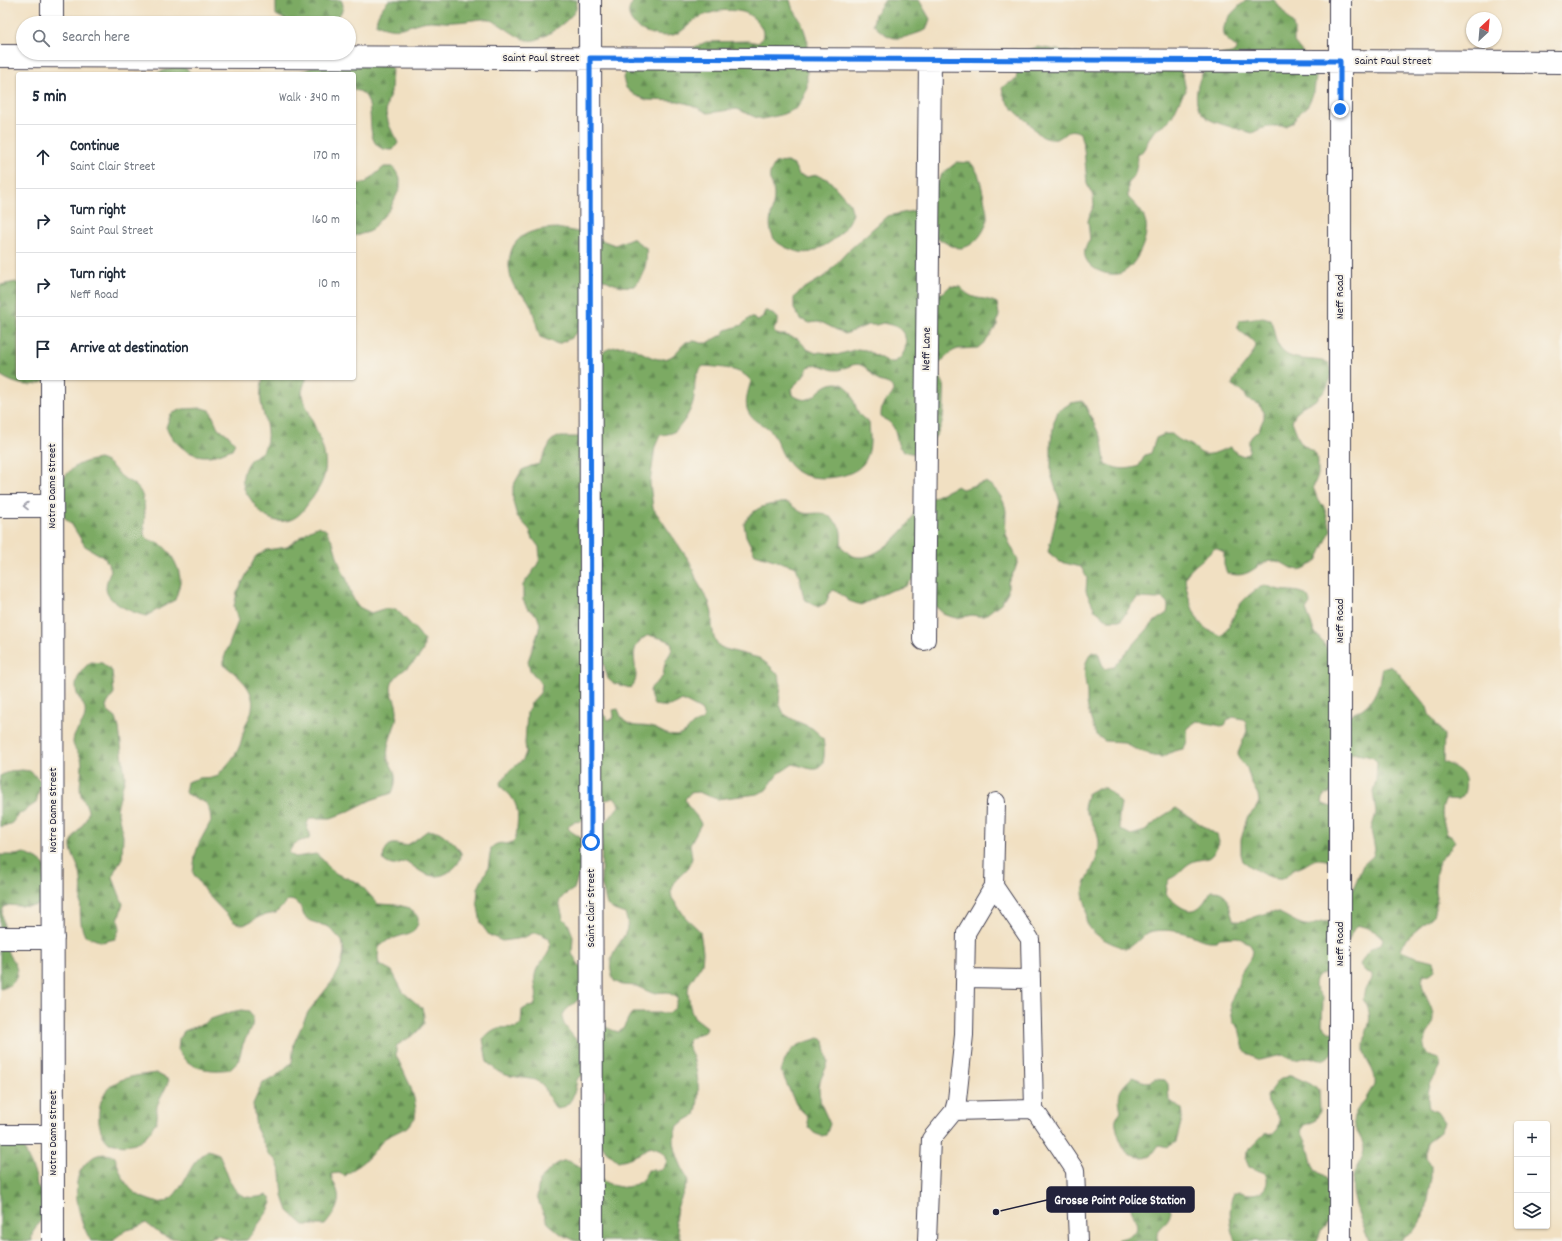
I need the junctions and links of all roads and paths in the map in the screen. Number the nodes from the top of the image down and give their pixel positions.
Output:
1 (52, 0) edge
2 (590, 0) edge
3 (1340, 0) edge
4 (52, 16) edge
5 (0, 56) edge
6 (16, 58) edge
7 (590, 58) junction
8 (356, 59) edge
9 (42, 60) edge
10 (231, 60) edge
11 (930, 60) junction
12 (52, 61) edge
13 (1340, 61) junction
14 (1562, 62) edge
15 (52, 380) edge
16 (0, 506) edge
17 (52, 506) junction
18 (924, 639) dead end
19 (996, 802) dead end
20 (994, 886) junction
21 (0, 938) edge
22 (53, 938) junction
23 (965, 978) junction
24 (1031, 979) junction
25 (1034, 1109) junction
26 (954, 1111) junction
27 (0, 1134) edge
28 (53, 1134) junction
29 (53, 1241) edge
30 (592, 1241) edge
31 (927, 1241) edge
32 (1078, 1241) edge
33 (1340, 1241) edge

1 - 4 street
2 - 7 street, Saint Clair Street
3 - 13 street, Neff Road
5 - 6 street, Saint Paul Street
7 - 8 street, Saint Paul Street
7 - 11 street, Saint Paul Street
7 - 30 street, Saint Clair Street
9 - 12 street, Saint Paul Street
10 - 12 street, Saint Paul Street
11 - 13 street, Saint Paul Street
11 - 18 street, Neff Lane
13 - 14 street, Saint Paul Street
13 - 33 street, Neff Road
15 - 17 street, Notre Dame Street
17 -> 16 street
17 - 22 street, Notre Dame Street
19 - 20 lane
20 - 23 lane
20 - 24 lane
21 - 22 street
22 - 28 street, Notre Dame Street
23 - 24 lane
23 - 26 lane
24 - 25 lane
25 - 26 lane
25 - 32 lane
26 - 31 lane
27 - 28 lane
28 - 29 street, Notre Dame Street

